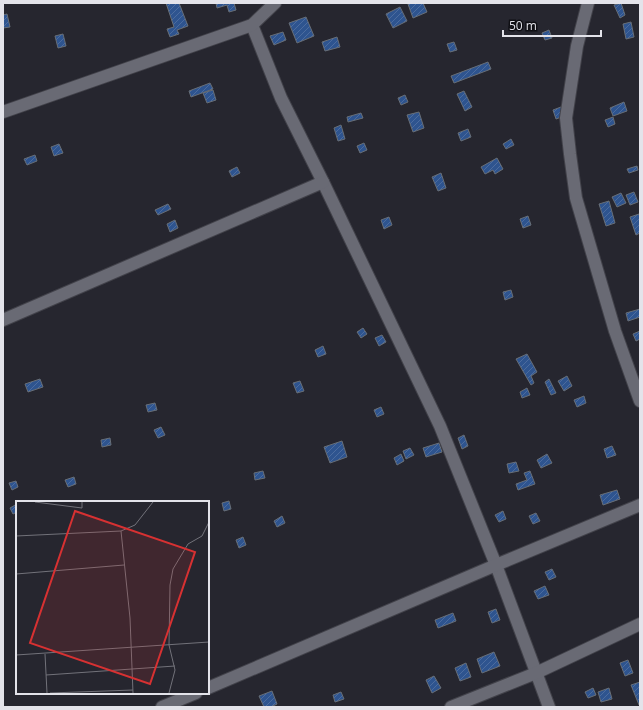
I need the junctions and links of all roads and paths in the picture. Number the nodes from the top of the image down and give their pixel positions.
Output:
1 (275, 3) edge
2 (588, 3) edge
3 (252, 25) junction
4 (3, 112) edge
5 (323, 182) junction
6 (3, 320) edge
7 (640, 401) edge
8 (640, 505) edge
9 (496, 565) junction
10 (640, 624) edge
11 (536, 673) junction
12 (209, 688) edge
13 (194, 694) edge
14 (162, 707) edge
15 (452, 707) edge
16 (549, 707) edge

1 - 3 street
2 - 7 street
3 - 4 street
3 - 5 street
5 - 6 street
5 - 9 street
8 - 9 street
9 - 11 street
9 - 12 street
10 - 11 street
11 - 15 street
11 - 16 street
13 - 14 street

